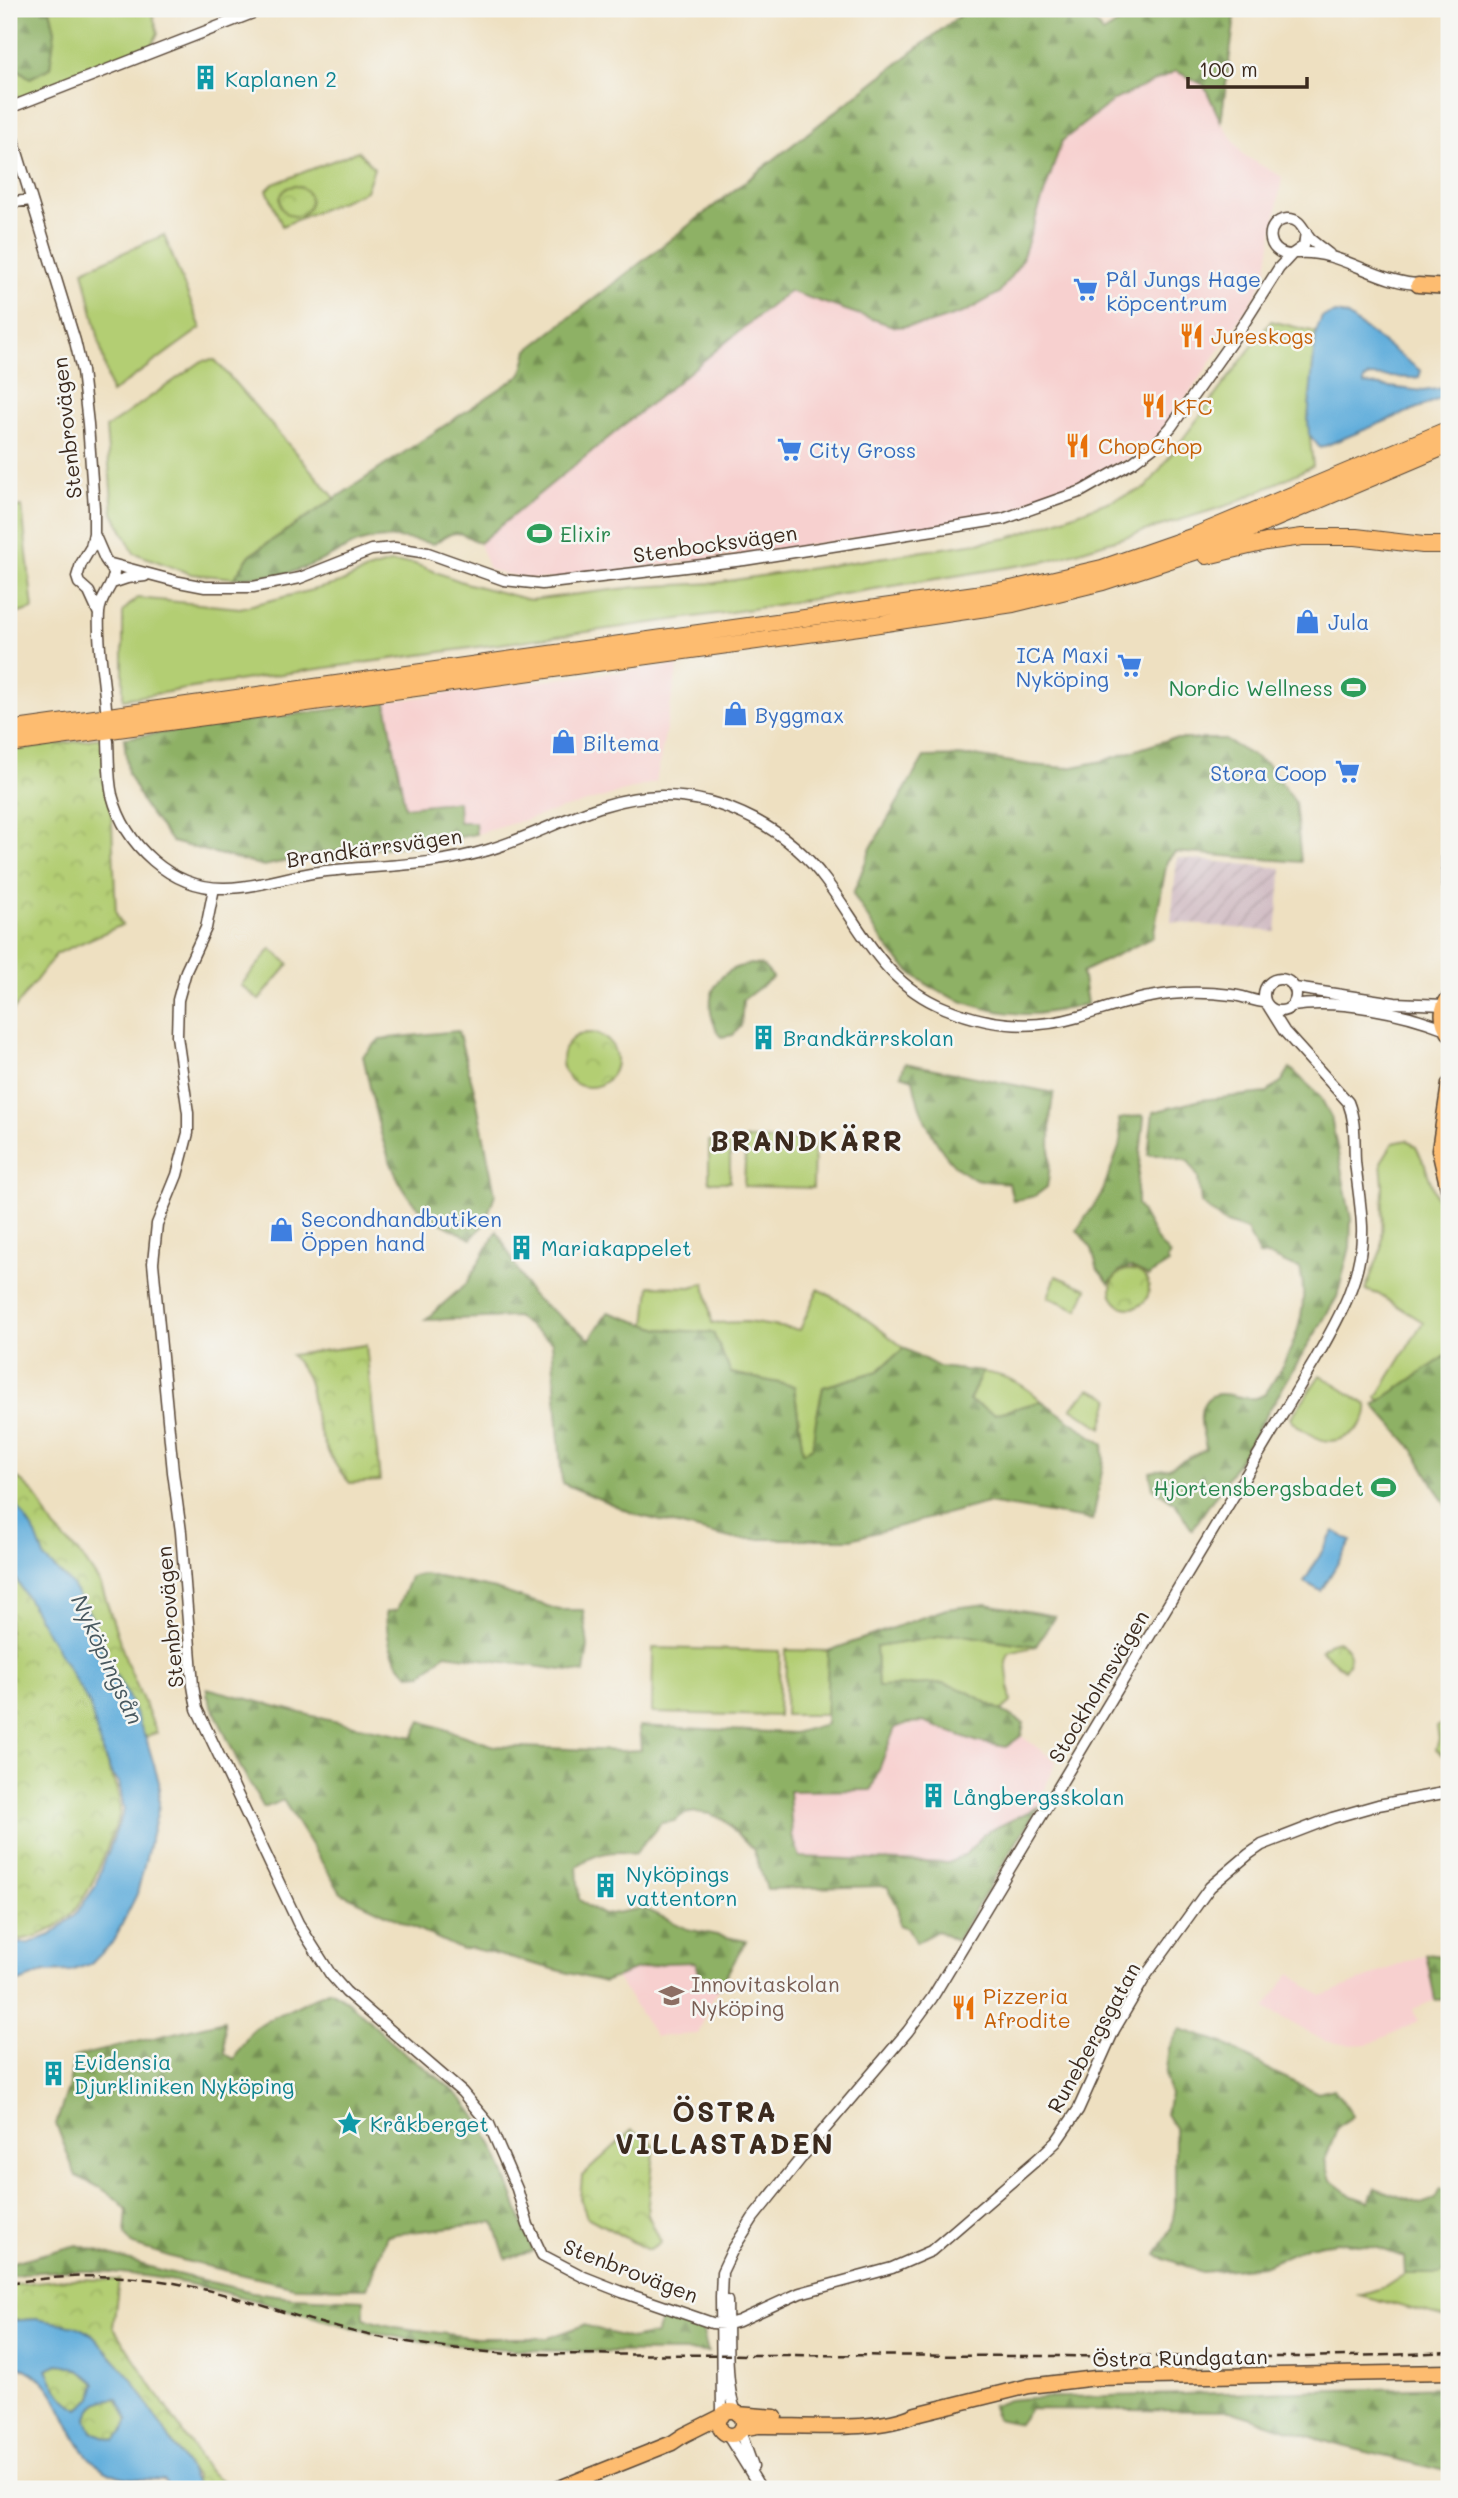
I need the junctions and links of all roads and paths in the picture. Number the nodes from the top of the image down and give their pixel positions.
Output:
1 (263, 9) edge
2 (9, 108) edge
3 (9, 126) edge
4 (30, 200) junction
5 (9, 203) edge
6 (1306, 232) junction
7 (1275, 249) junction
8 (1294, 254) junction
9 (1334, 258) junction
10 (1449, 282) edge
11 (1418, 285) junction
12 (1267, 286) junction
13 (1449, 287) edge
14 (1449, 429) edge
15 (1449, 445) edge
16 (94, 533) junction
17 (1423, 545) junction
18 (1449, 545) edge
19 (1449, 557) edge
20 (85, 559) junction
21 (108, 561) junction
22 (1133, 574) junction
23 (151, 575) junction
24 (109, 586) junction
25 (89, 592) junction
26 (99, 614) junction
27 (106, 708) dead end
28 (9, 730) edge
29 (108, 741) dead end
30 (9, 744) edge
31 (1449, 841) edge
32 (1449, 884) edge
33 (214, 888) junction
34 (1267, 986) junction
35 (1295, 988) junction
36 (1235, 995) junction
37 (1447, 1001) edge
38 (1267, 1005) junction
39 (1289, 1008) junction
40 (1448, 1031) edge
41 (1292, 1038) junction
42 (1449, 1084) edge
43 (1449, 1193) edge
44 (1449, 1792) edge
45 (724, 2324) junction
46 (1449, 2372) edge
47 (731, 2423) junction
48 (759, 2484) edge
49 (557, 2489) edge

1 - 2 street
3 - 4 street, Stenbrovägen
4 - 5 street
4 - 16 street, Stenbrovägen
6 - 7 street
6 - 8 street
6 - 9 street
7 - 8 street
7 - 12 street, Stenbocksvägen
8 - 9 street
8 - 12 street, Stenbocksvägen
9 - 11 street
10 - 11 street
11 - 13 main road
12 - 23 street, Stenbocksvägen
14 - 28 highway
15 - 22 highway
16 - 20 street, Stenbrovägen
16 - 21 street, Stenbrovägen
17 - 18 highway
17 - 19 highway
17 - 22 highway
20 - 21 street
20 - 25 street, Stenbrovägen
21 - 23 street, Stenbocksvägen
21 - 24 street, Stenbrovägen
22 - 30 highway
23 - 24 street, Stenbocksvägen
24 - 25 street
24 - 26 street, Stenbrovägen
25 - 26 street, Stenbrovägen
26 - 27 street, Stenbrovägen
29 - 33 street
31 - 32 main road
33 - 36 street, Brandkärrsvägen
33 - 45 street, Stenbrovägen
34 - 35 street
34 - 36 street, Brandkärrsvägen
34 - 38 street
35 - 37 street
35 - 39 street
36 - 38 street, Brandkärrsvägen
37 - 40 main road
38 - 39 street
38 - 41 street
39 - 40 street
39 - 41 street
41 - 45 street, Stockholmsvägen
42 - 43 main road
44 - 45 street, Runebergsgatan
45 - 47 street, Stockholmsvägen
46 - 47 main road, Östra Rundgatan
47 - 48 street, Stockholmsvägen
47 - 49 main road

